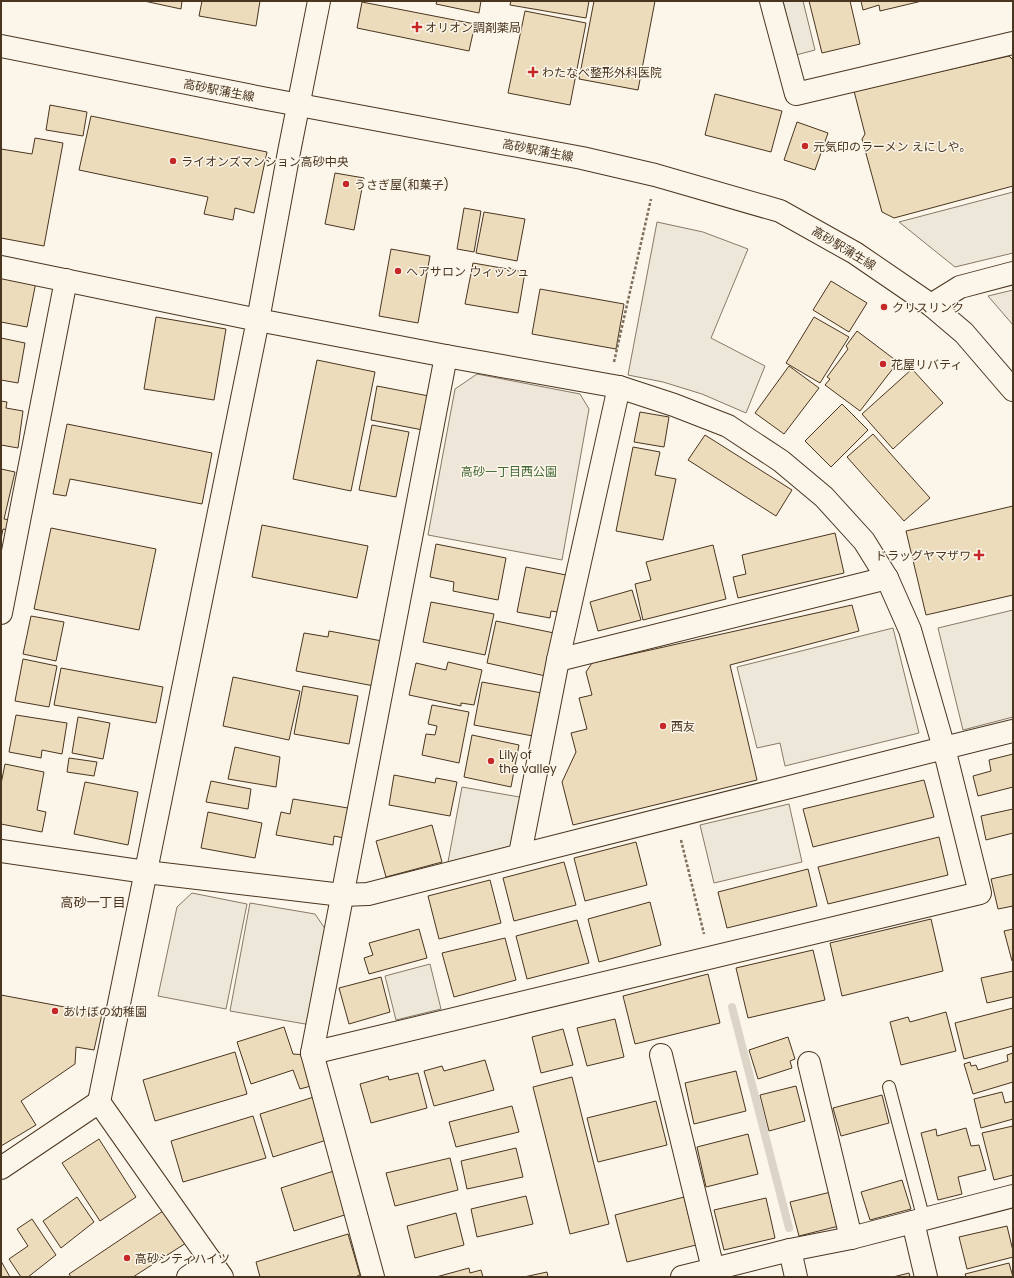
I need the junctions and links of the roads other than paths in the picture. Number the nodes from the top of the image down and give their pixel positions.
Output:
1 (319, 1) edge
2 (772, 1) edge
3 (1013, 43) edge
4 (1, 46) edge
5 (299, 104) junction
6 (1, 267) edge
7 (1013, 273) edge
8 (66, 280) junction
9 (931, 305) junction
10 (258, 320) junction
11 (446, 356) junction
12 (614, 387) junction
13 (1013, 390) edge
14 (887, 578) junction
15 (1, 613) edge
16 (558, 660) junction
17 (1013, 731) edge
18 (944, 748) junction
19 (1, 851) edge
20 (520, 854) junction
21 (146, 872) junction
22 (342, 895) junction
23 (312, 1053) junction
24 (661, 1055) dead end
25 (809, 1064) dead end
26 (889, 1087) dead end
27 (99, 1102) junction
28 (1, 1168) edge
29 (1013, 1196) edge
30 (918, 1221) junction
31 (851, 1238) junction
32 (790, 1250) junction
33 (217, 1269) edge
34 (713, 1269) junction
35 (188, 1277) edge
36 (373, 1277) edge
37 (682, 1277) edge
38 (796, 1277) edge
39 (926, 1277) edge

1 - 5 street
2 - 3 street
4 - 5 street, 高砂駅蒲生線
5 - 9 street, 高砂駅蒲生線
5 - 10 street
6 - 8 street
7 - 9 street
8 - 10 street
8 - 15 street
9 - 13 street, 高砂駅蒲生線
10 - 11 street
10 - 21 street
11 - 12 street
11 - 22 street
12 - 14 street
12 - 16 street
14 - 16 street
14 - 18 street
16 - 20 street
17 - 18 street
18 - 20 street
18 - 23 street
19 - 21 street
20 - 22 street
21 - 22 street
21 - 27 street
22 - 23 street
23 - 36 street
24 - 34 street
25 - 31 street
26 - 30 lane
27 - 28 street
27 - 33 street
29 - 30 street
30 - 31 street
30 - 39 street
31 - 32 street
32 - 34 street
32 - 38 street
33 - 35 street
34 - 37 street

